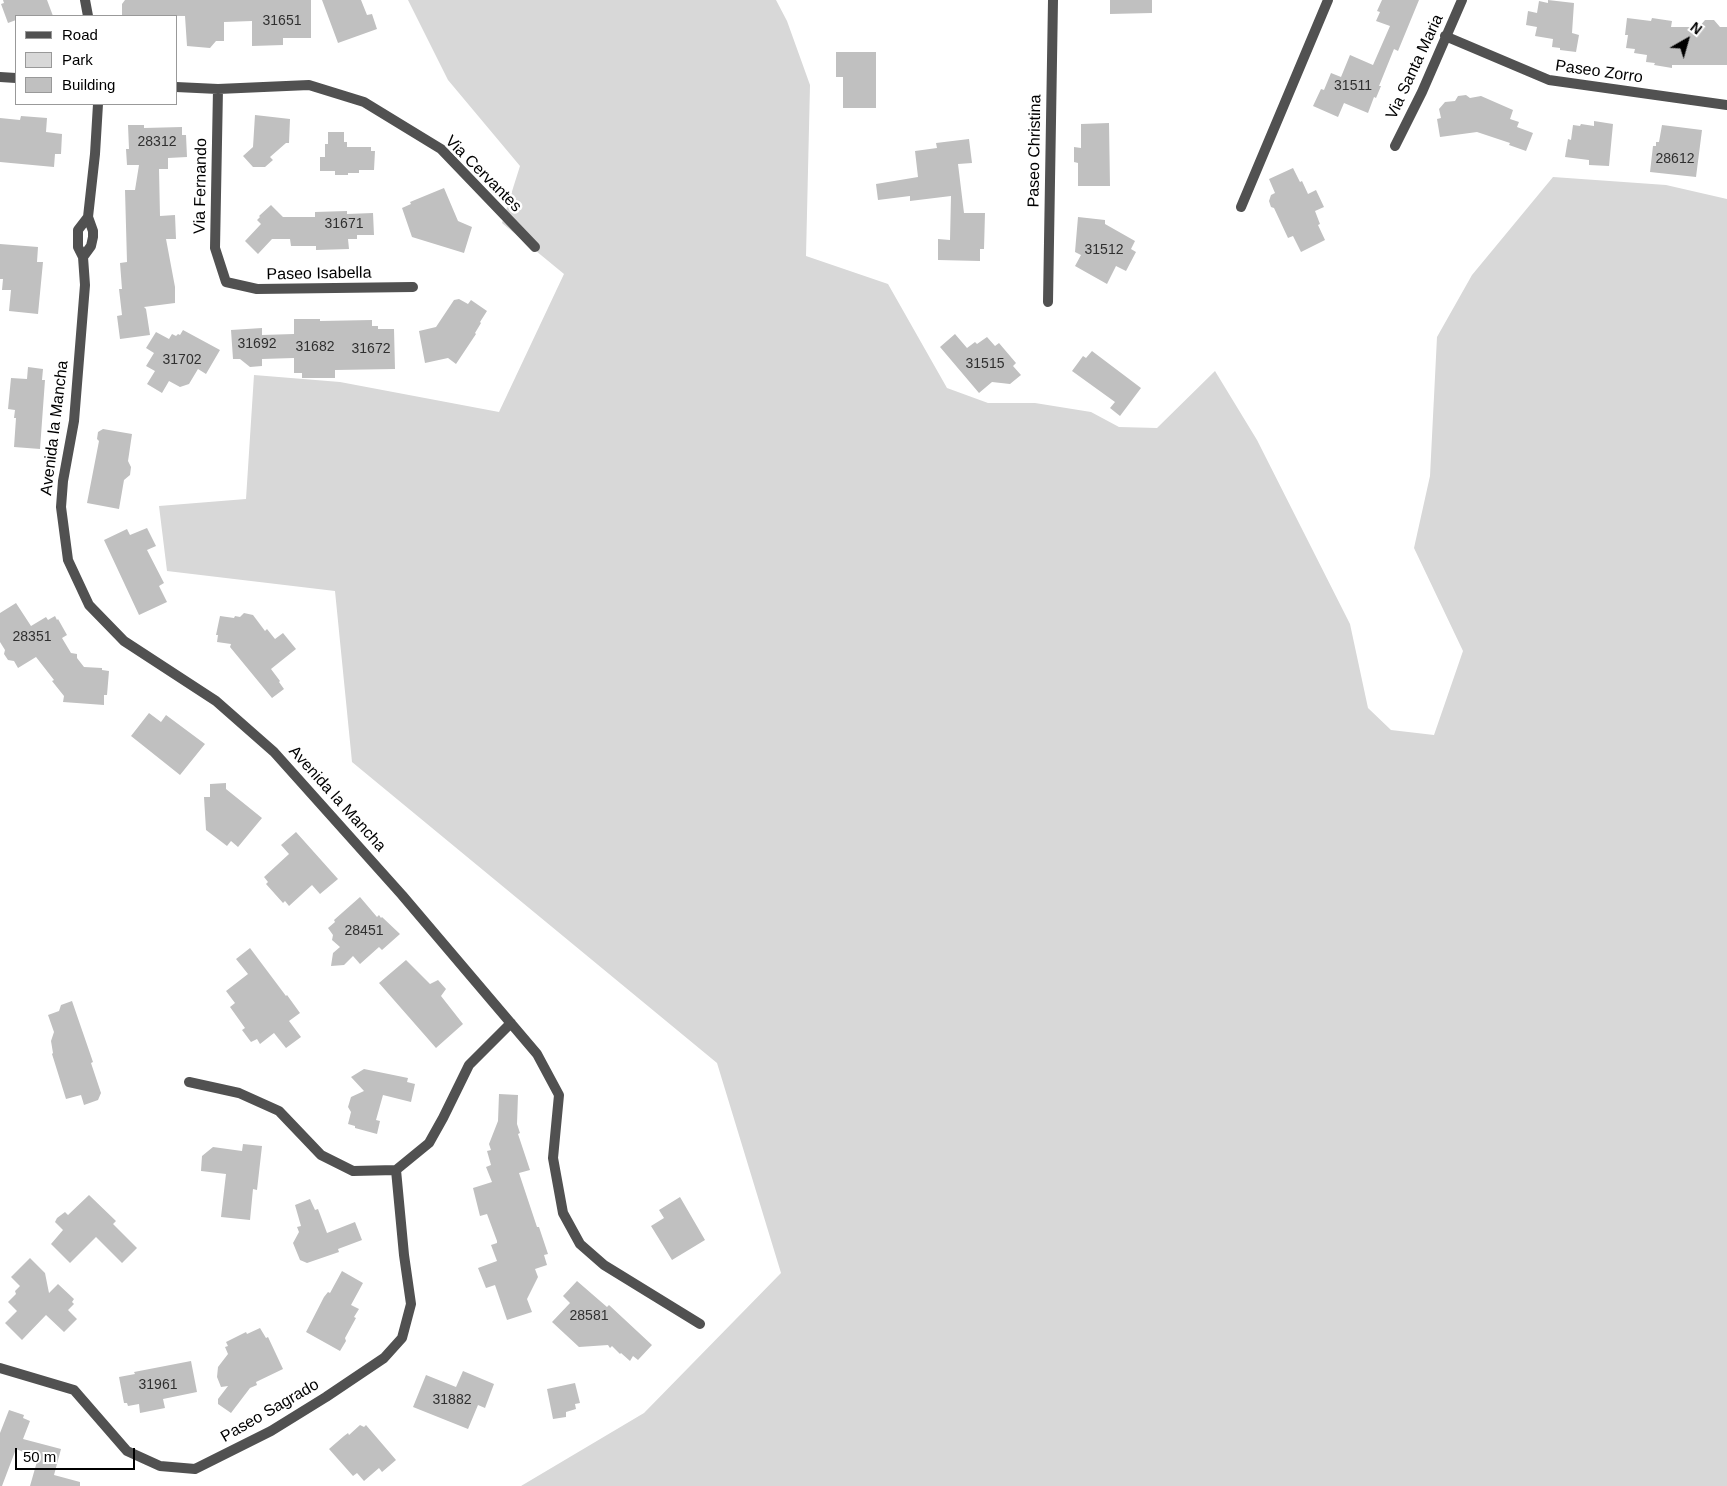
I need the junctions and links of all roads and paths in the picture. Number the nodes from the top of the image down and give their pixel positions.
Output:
1 (85, 0) edge
2 (1053, 0) edge
3 (1328, 0) edge
4 (1462, 0) edge
5 (88, 15) edge
6 (1445, 36) junction
7 (0, 76) edge
8 (15, 78) edge
9 (178, 87) edge
10 (218, 89) junction
11 (98, 105) edge
12 (1727, 105) edge
13 (1395, 146) dead end
14 (1241, 207) dead end
15 (88, 218) junction
16 (535, 247) dead end
17 (83, 257) junction
18 (226, 282) joint
19 (413, 287) dead end
20 (1048, 302) dead end
21 (511, 1023) junction
22 (189, 1082) dead end
23 (396, 1170) junction
24 (700, 1324) dead end
25 (0, 1368) edge

1 - 5 street
2 - 20 street, Paseo Christina
3 - 14 street
4 - 6 street, Via Santa Maria
6 - 12 street, Paseo Zorro
6 - 13 street, Via Santa Maria
7 - 8 street
9 - 10 street, Via Cervantes
10 - 16 street, Via Cervantes
10 - 18 street, Via Fernando
11 - 15 street, Avenida la Mancha
15 - 17 street, Avenida la Mancha
15 - 17 street, Avenida la Mancha
17 - 21 street, Avenida la Mancha
18 - 19 street, Paseo Isabella
21 - 23 street
21 - 24 street, Avenida la Mancha
22 - 23 street
23 - 25 street, Paseo Sagrado

